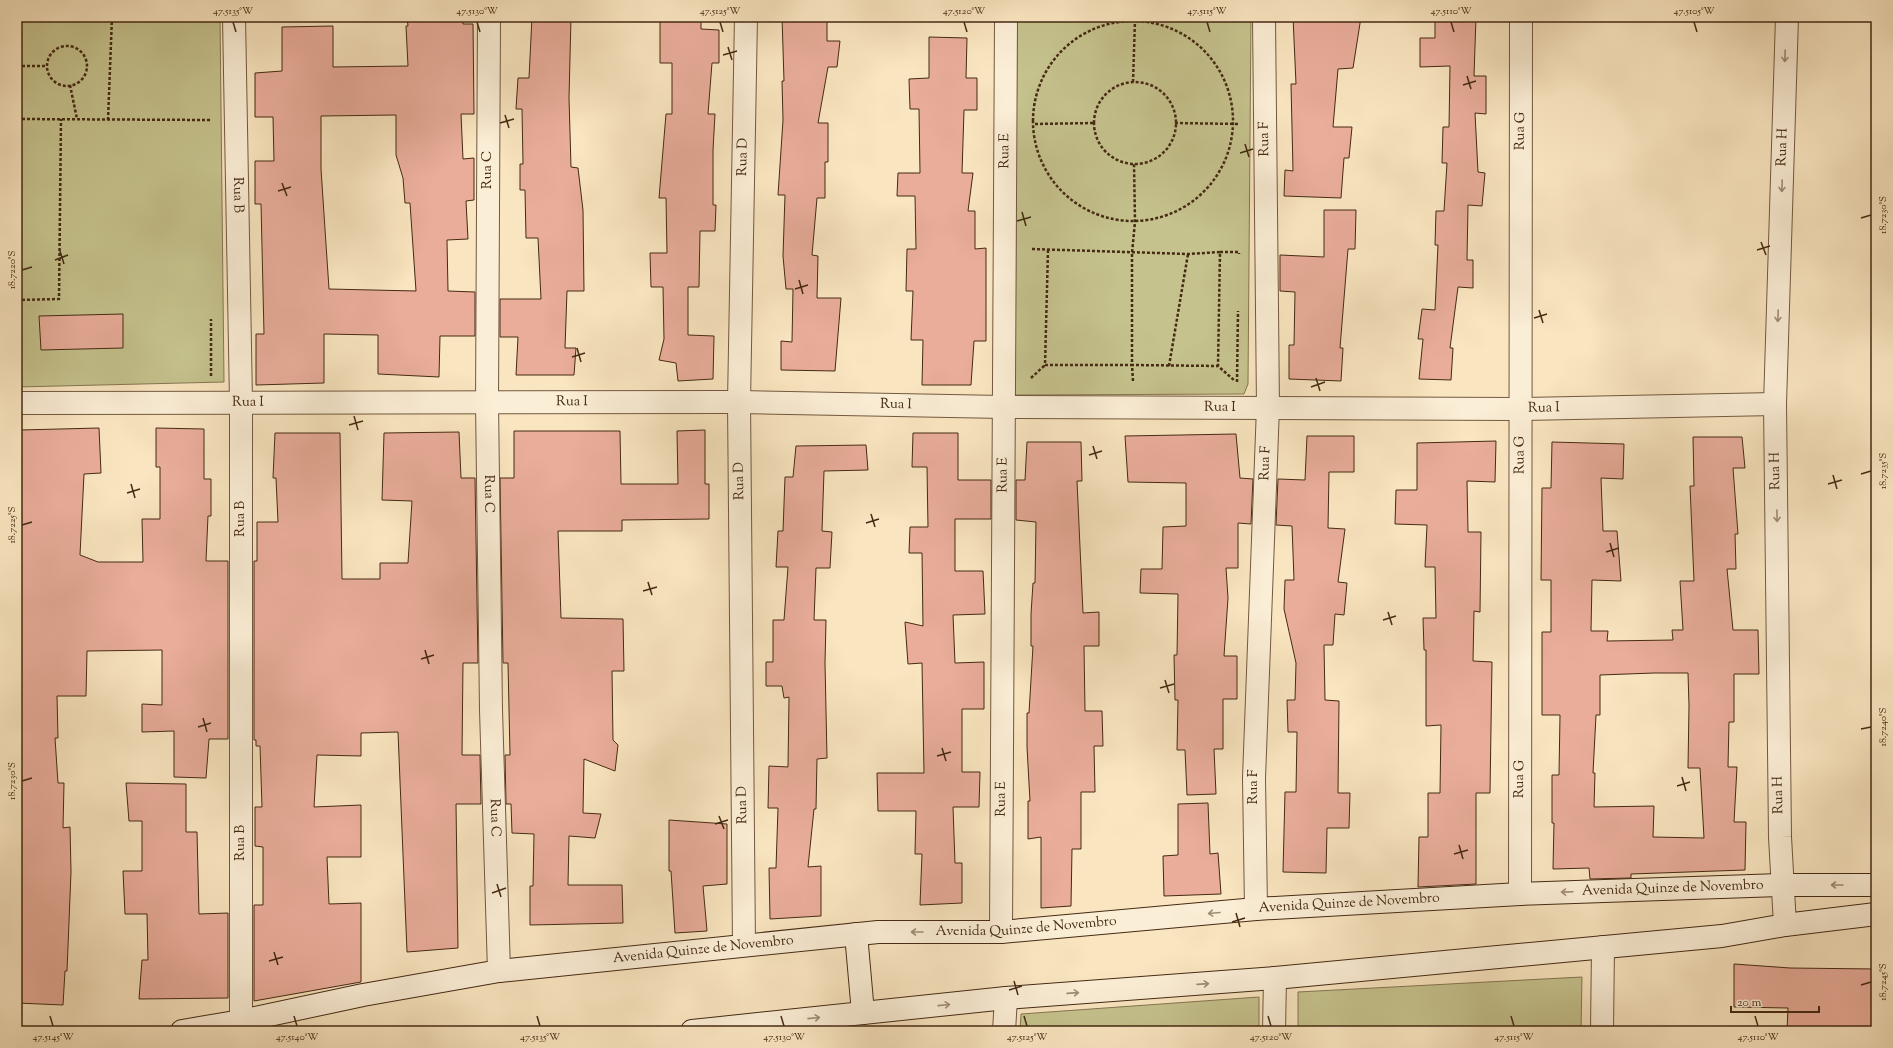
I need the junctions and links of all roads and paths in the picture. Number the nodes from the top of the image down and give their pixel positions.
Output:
1 (112, 17) edge
2 (234, 17) edge
3 (489, 17) edge
4 (746, 17) edge
5 (1006, 17) edge
6 (1264, 17) edge
7 (1521, 17) edge
8 (1787, 17) edge
9 (1136, 20) junction
10 (17, 66) edge
11 (47, 66) junction
12 (1133, 82) junction
13 (70, 85) junction
14 (212, 112) dead end
15 (17, 119) edge
16 (61, 119) junction
17 (78, 119) junction
18 (108, 120) junction
19 (212, 120) junction
20 (1094, 123) junction
21 (1243, 123) dead end
22 (1030, 124) dead end
23 (1036, 124) junction
24 (1176, 124) junction
25 (1233, 124) junction
26 (212, 128) dead end
27 (1134, 163) junction
28 (1135, 222) junction
29 (1239, 245) dead end
30 (1024, 249) dead end
31 (1048, 250) junction
32 (1220, 252) junction
33 (1239, 252) junction
34 (1132, 253) junction
35 (1188, 254) junction
36 (1239, 260) dead end
37 (17, 300) edge
38 (1238, 306) dead end
39 (211, 314) dead end
40 (1045, 365) junction
41 (1132, 365) junction
42 (1169, 366) junction
43 (1218, 366) junction
44 (203, 377) dead end
45 (1030, 379) dead end
46 (1126, 381) dead end
47 (1229, 383) dead end
48 (1237, 383) junction
49 (242, 402) junction
50 (487, 402) junction
51 (739, 402) junction
52 (17, 403) edge
53 (1775, 404) junction
54 (1003, 407) junction
55 (1268, 407) junction
56 (1519, 409) junction
57 (1783, 885) junction
58 (1876, 885) edge
59 (1520, 894) junction
60 (1256, 909) junction
61 (1876, 914) edge
62 (1785, 924) junction
63 (1002, 932) junction
64 (856, 934) junction
65 (744, 945) junction
66 (1603, 947) junction
67 (499, 971) junction
68 (1275, 978) junction
69 (1006, 998) junction
70 (862, 1013) junction
71 (241, 1021) junction
72 (182, 1031) edge
73 (692, 1031) edge
74 (1004, 1031) edge
75 (1274, 1031) edge
76 (1602, 1031) edge

1 - 18 path
2 - 49 street, Rua B
3 - 50 street, Rua C
4 - 51 street, Rua D
5 - 54 street, Rua E
6 - 55 street, Rua F
7 - 56 street, Rua G
8 -> 53 street, Rua H
9 - 12 path
9 - 23 path
9 - 25 path
10 - 11 path
11 - 13 path
11 - 13 path
12 - 20 path
12 - 24 path
13 - 17 path
14 - 19 path
15 - 16 path
16 - 17 path
16 - 37 path
17 - 18 path
18 - 19 path
19 - 26 path
20 - 23 path
20 - 27 path
21 - 25 path
22 - 23 path
23 - 28 path
24 - 25 path
24 - 27 path
25 - 28 path
27 - 28 path
28 - 34 path
29 - 33 path
30 - 31 path
31 - 34 path
31 - 40 path
32 - 33 path
32 - 35 path
32 - 43 path
33 - 36 path
34 - 35 path
34 - 41 path
35 - 42 path
38 - 48 path
39 - 44 path
40 - 41 path
40 - 45 path
41 - 42 path
41 - 46 path
42 - 43 path
43 - 48 path
47 - 48 path
49 - 50 street, Rua I
49 - 52 street, Rua I
49 - 71 street, Rua B
50 - 51 street, Rua I
50 - 67 street, Rua C
51 - 54 street, Rua I
51 - 65 street, Rua D
53 - 56 street, Rua I
53 -> 57 street, Rua H
54 - 55 street, Rua I
54 - 63 street, Rua E
55 - 56 street, Rua I
55 - 60 street, Rua F
56 - 59 street, Rua G
58 -> 57 street, Avenida Quinze de Novembro
57 -> 59 street, Avenida Quinze de Novembro
57 - 62 street, Rua H
59 - 60 street, Avenida Quinze de Novembro
60 -> 63 street, Avenida Quinze de Novembro
61 - 62 street
62 - 66 street
63 -> 64 street, Avenida Quinze de Novembro
64 - 65 street, Avenida Quinze de Novembro
64 - 70 street
65 - 67 street, Avenida Quinze de Novembro
66 - 68 street
66 - 76 street
67 - 71 street, Avenida Quinze de Novembro
69 -> 68 street
68 - 75 street
70 -> 69 street
69 - 74 street
73 -> 70 street
71 - 72 street, Avenida Quinze de Novembro

